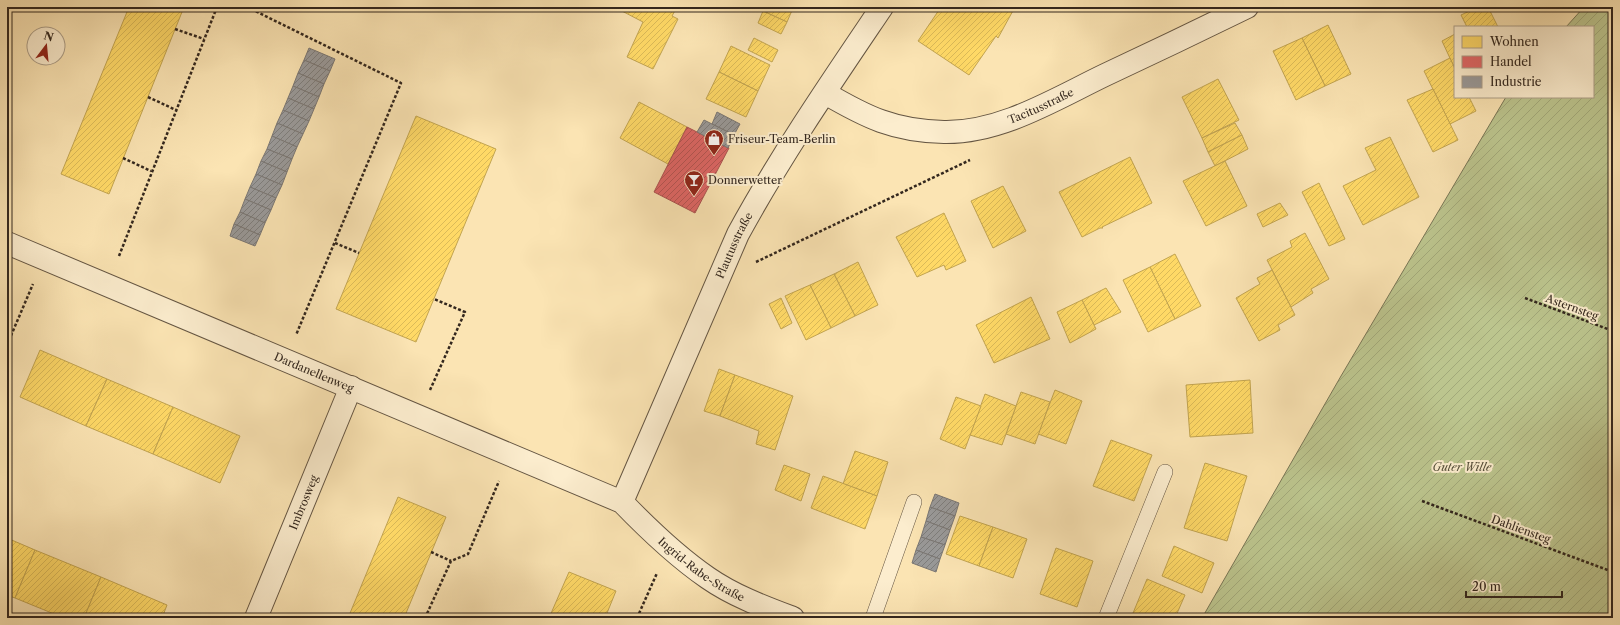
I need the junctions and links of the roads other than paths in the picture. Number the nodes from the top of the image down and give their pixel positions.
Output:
1 (882, 7) edge
2 (1247, 7) edge
3 (825, 92) junction
4 (7, 243) edge
5 (350, 387) junction
6 (1166, 472) dead end
7 (622, 502) junction
8 (914, 502) dead end
9 (256, 618) edge
10 (794, 618) edge
11 (873, 618) edge
12 (1106, 618) edge

1 - 3 street, Plautusstraße
2 - 3 street, Tacitusstraße
3 - 7 street, Plautusstraße
4 - 5 street, Dardanellenweg
5 - 7 street, Dardanellenweg
5 - 9 street, Imbrosweg
6 - 12 lane
7 - 10 street, Ingrid-Rabe-Straße
8 - 11 lane

